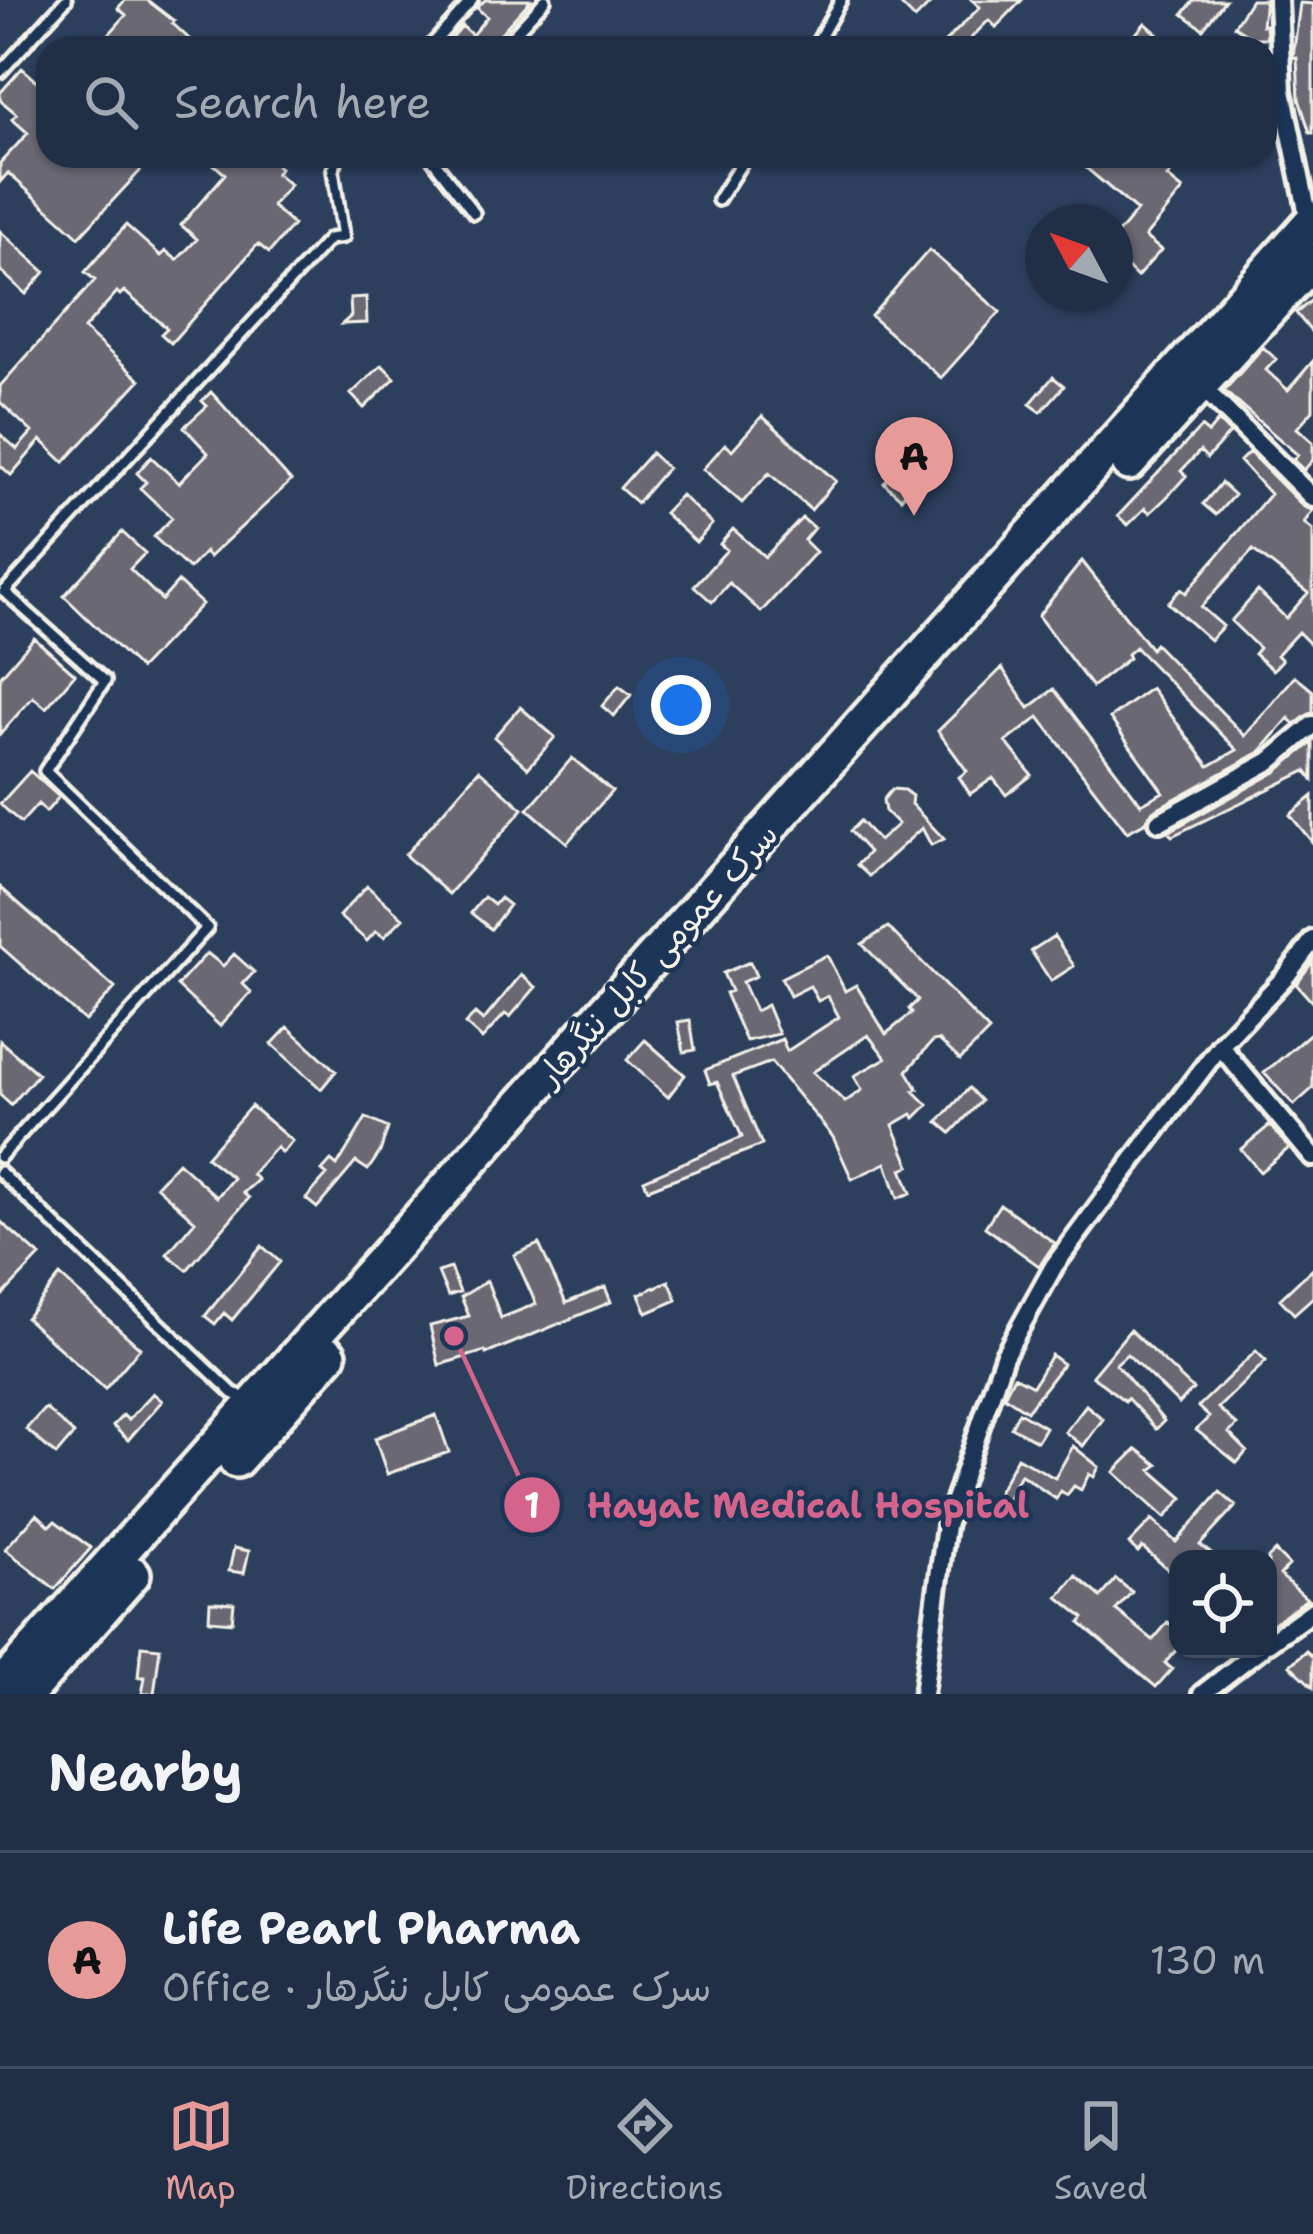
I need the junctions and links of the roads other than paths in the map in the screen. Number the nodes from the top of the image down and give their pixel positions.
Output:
1 (66, 0) edge
2 (472, 0) edge
3 (545, 0) edge
4 (842, 0) edge
5 (1278, 0) edge
6 (440, 36) edge
7 (512, 36) edge
8 (821, 36) edge
9 (0, 72) edge
10 (334, 168) edge
11 (439, 168) edge
12 (738, 168) edge
13 (718, 200) dead end
14 (474, 213) dead end
15 (1311, 222) edge
16 (1313, 261) edge
17 (1200, 385) junction
18 (1313, 498) edge
19 (3, 593) edge
20 (976, 616) junction
21 (1313, 725) edge
22 (1160, 822) dead end
23 (1311, 945) edge
24 (1220, 1046) junction
25 (0, 1157) edge
26 (1313, 1157) edge
27 (0, 1172) edge
28 (269, 1398) junction
29 (1313, 1611) edge
30 (1277, 1637) edge
31 (1248, 1658) edge
32 (0, 1687) edge
33 (27, 1694) edge
34 (923, 1694) edge
35 (1202, 1694) edge

1 - 9 lane
2 - 6 lane
3 - 7 lane
4 - 8 lane
5 - 15 street
10 - 19 lane
11 - 14 lane
12 - 13 lane
15 - 20 highway, سرک عمومی کابل ننگرهار
16 - 17 highway, سرک عمومی کابل ننگرهار
17 - 18 street
17 - 20 highway, سرک عمومی کابل ننگرهار
19 - 25 lane
20 - 28 highway, سرک عمومی کابل ننگرهار
21 - 22 street
23 - 24 street
24 - 26 street
24 - 34 street
27 - 28 lane
28 - 32 highway, سرک عمومی کابل ننگرهار
28 - 33 highway, سرک عمومی کابل ننگرهار
29 - 30 street
31 - 35 street

